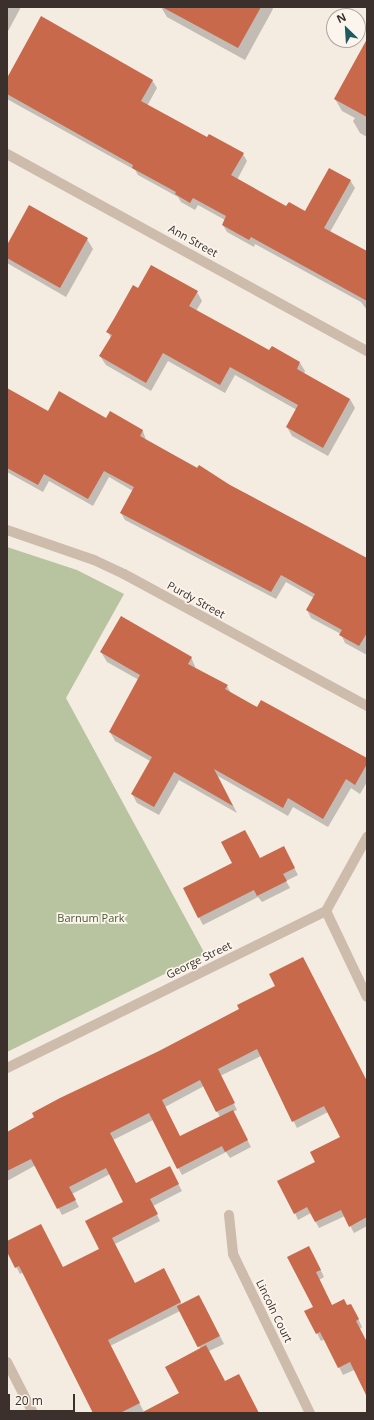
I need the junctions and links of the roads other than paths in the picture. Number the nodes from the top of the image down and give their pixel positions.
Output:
1 (7, 154) edge
2 (367, 351) edge
3 (7, 530) edge
4 (367, 706) edge
5 (367, 837) edge
6 (326, 911) junction
7 (367, 997) edge
8 (7, 1068) edge
9 (229, 1215) dead end
10 (7, 1362) edge
11 (33, 1413) edge
12 (310, 1413) edge

1 - 2 street, Ann Street
3 - 4 street, Purdy Street
5 - 6 street
6 - 7 street
6 - 8 street, George Street
9 - 12 street, Lincoln Court
10 - 11 street

